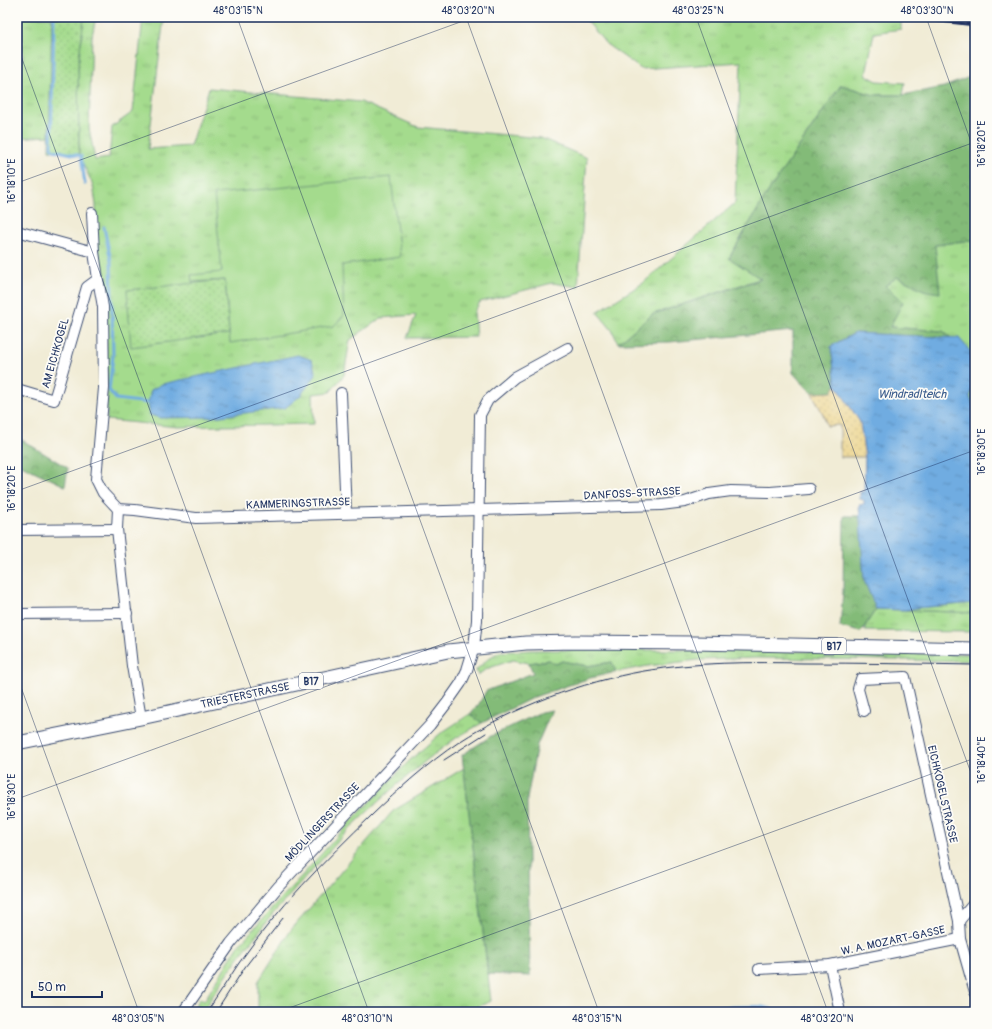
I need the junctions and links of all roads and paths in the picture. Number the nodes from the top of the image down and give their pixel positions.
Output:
1 (92, 213) dead end
2 (17, 231) edge
3 (94, 252) junction
4 (98, 279) junction
5 (568, 348) dead end
6 (17, 389) edge
7 (341, 393) dead end
8 (809, 489) dead end
9 (118, 509) junction
10 (479, 511) junction
11 (346, 514) junction
12 (117, 529) junction
13 (17, 530) edge
14 (127, 613) junction
15 (17, 614) edge
16 (474, 647) junction
17 (975, 649) edge
18 (864, 711) dead end
19 (141, 718) junction
20 (17, 743) edge
21 (975, 902) edge
22 (958, 921) junction
23 (960, 939) junction
24 (830, 965) junction
25 (759, 968) dead end
26 (975, 992) edge
27 (183, 1012) edge
28 (840, 1012) edge

1 - 3 street
2 - 3 street
3 - 4 street
4 - 6 street, AM EICHKOGEL
4 - 9 street
5 - 10 street
7 - 11 street
8 - 10 street, DANFOSS-STRASSE
9 - 11 street, KAMMERINGSTRASSE
9 - 12 street
10 - 11 street, KAMMERINGSTRASSE
10 - 16 street
12 - 13 street
12 - 14 street
14 - 15 street
14 - 19 street
16 - 17 main road, B17
16 - 19 main road, TRIESTERSTRASSE / B17
16 - 27 street, MÖDLINGERSTRASSE
18 - 22 street, EICHKOGELSTRASSE
19 - 20 main road, TRIESTERSTRASSE / B17
21 - 22 street
22 - 23 street, EICHKOGELSTRASSE
23 - 24 street, W. A. MOZART-GASSE
23 - 26 street, EICHKOGELSTRASSE
24 - 25 street, W. A. MOZART-GASSE
24 - 28 street, W. A. MOZART-GASSE

